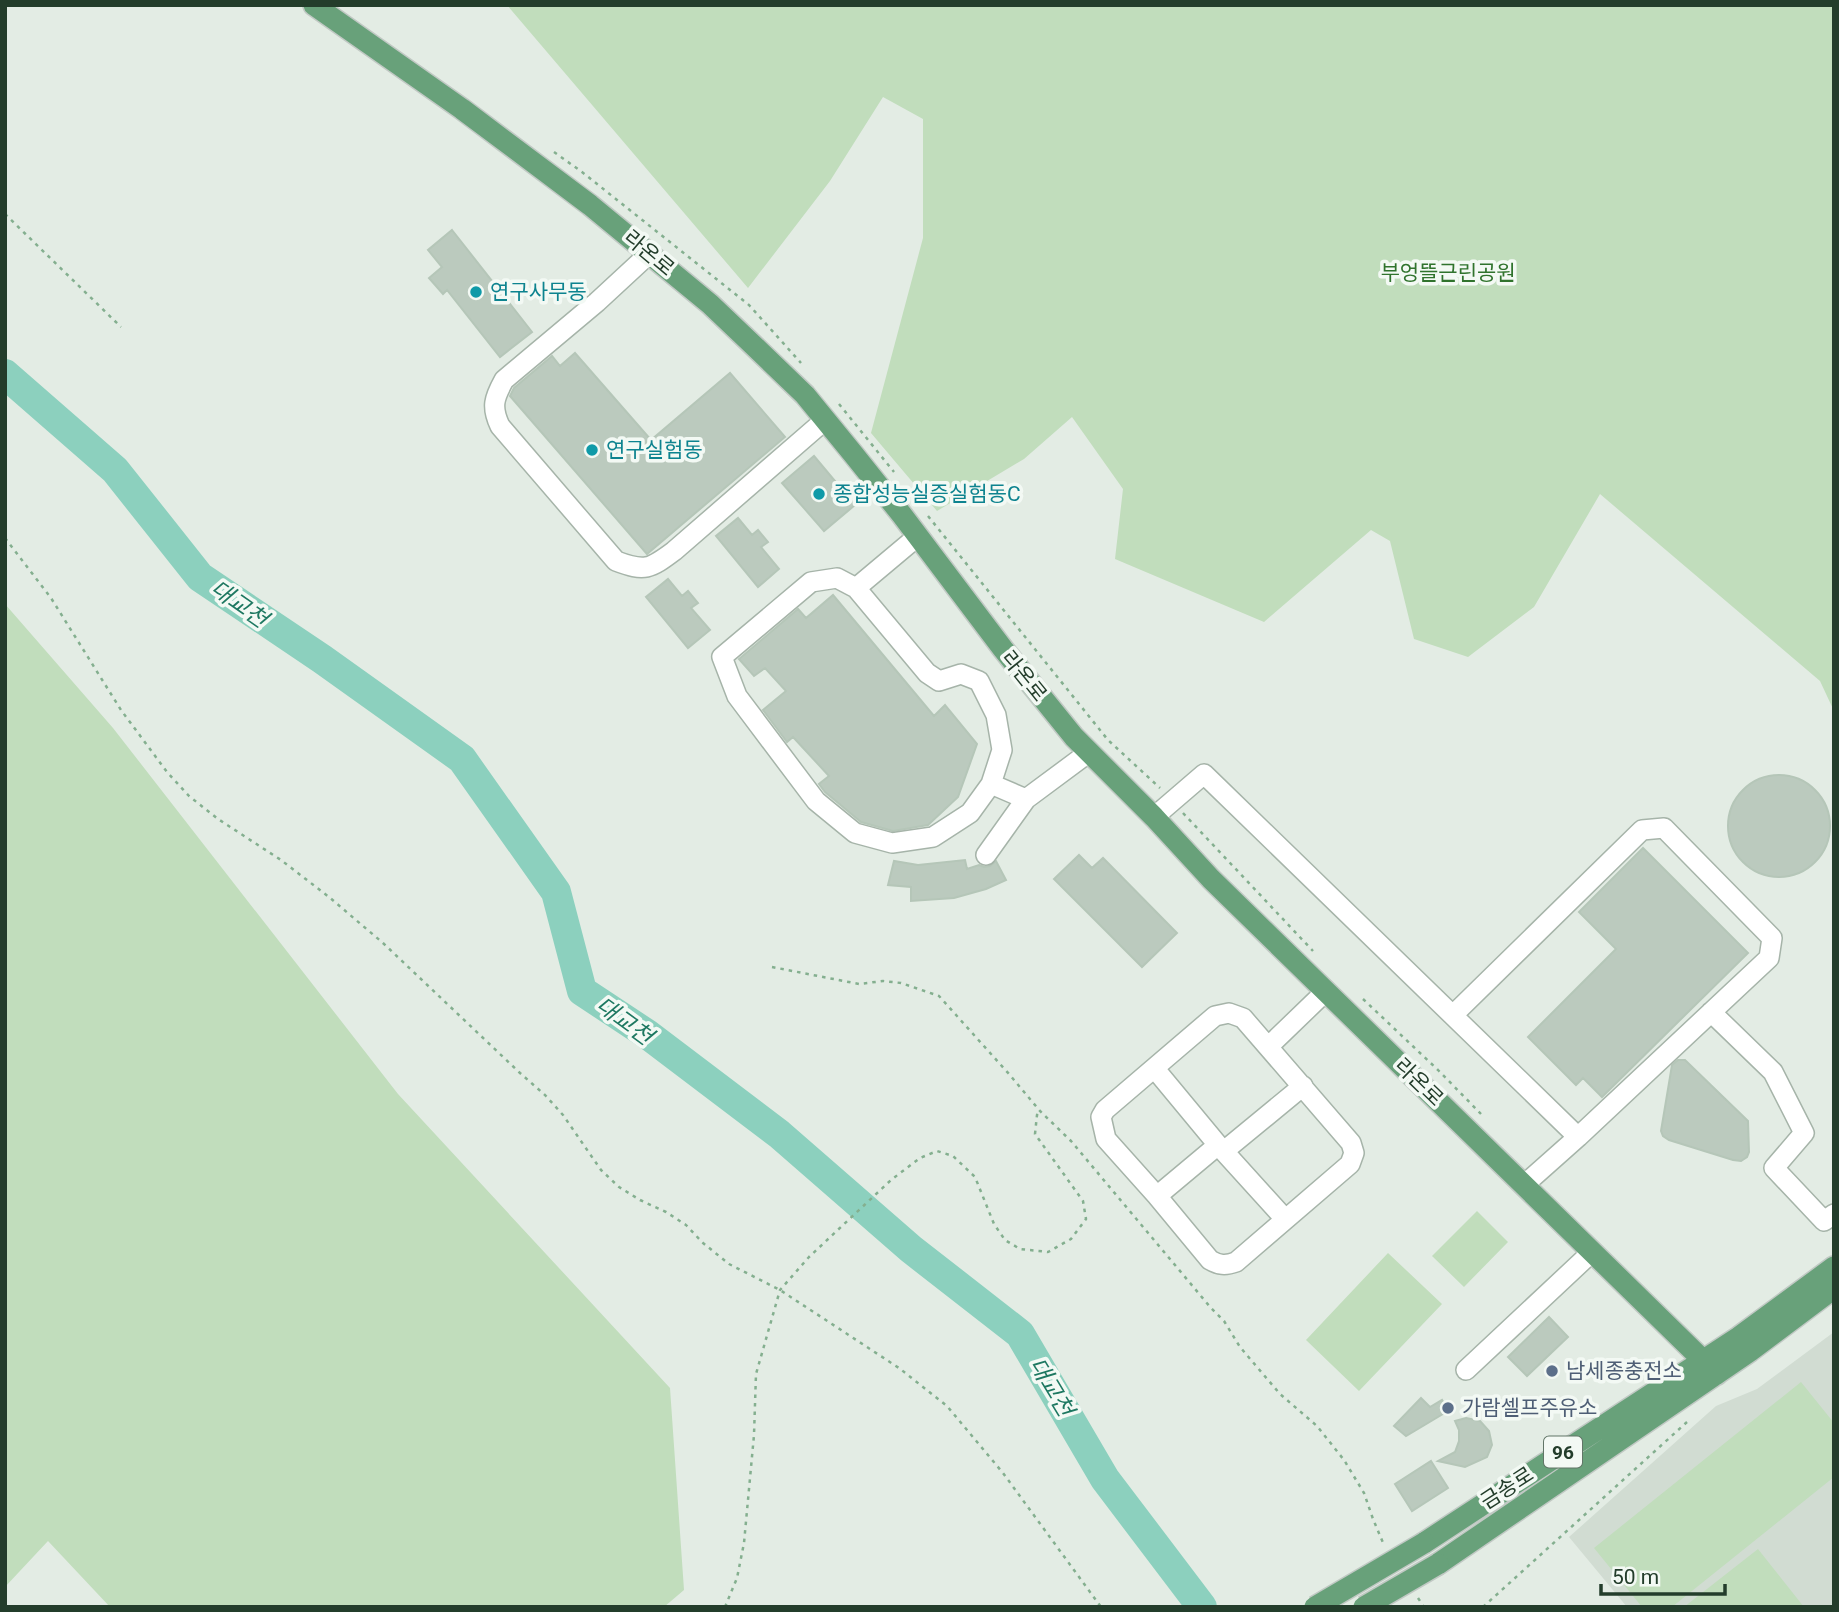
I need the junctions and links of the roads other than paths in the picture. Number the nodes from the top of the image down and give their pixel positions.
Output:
1 (314, 5) edge
2 (650, 253) junction
3 (825, 420) junction
4 (918, 536) junction
5 (856, 587) junction
6 (1088, 753) junction
7 (991, 784) junction
8 (1026, 799) junction
9 (1154, 817) junction
10 (986, 855) dead end
11 (1326, 991) junction
12 (1711, 1012) junction
13 (1452, 1015) junction
14 (1269, 1046) junction
15 (1155, 1069) junction
16 (1303, 1086) junction
17 (1578, 1137) junction
18 (1221, 1148) junction
19 (1524, 1185) junction
20 (1157, 1196) junction
21 (1834, 1214) edge
22 (1284, 1219) junction
23 (1592, 1252) junction
24 (1834, 1267) edge
25 (1834, 1288) edge
26 (1710, 1367) junction
27 (1466, 1370) dead end
28 (1315, 1607) edge
29 (1364, 1607) edge

1 - 2 main road, 라온로
2 - 3 main road, 라온로
2 - 3 lane
3 - 4 main road, 라온로
4 - 5 lane
4 - 6 main road, 라온로
5 - 7 lane
5 - 7 lane
6 - 8 lane
6 - 9 main road, 라온로
7 - 8 lane
8 - 10 lane
9 - 11 main road, 라온로
9 - 13 lane
11 - 14 lane
11 - 19 main road, 라온로
12 - 13 lane
12 - 17 lane
12 - 21 lane
13 - 17 lane
14 - 15 lane
14 - 16 lane
15 - 18 lane
15 - 20 lane
16 - 18 lane
16 - 22 lane
17 - 19 lane
18 - 20 lane
18 - 22 lane
19 - 23 main road, 라온로
20 - 22 lane
23 - 26 main road, 라온로
23 - 27 lane
24 - 26 main road, 금송로 / 96
25 - 26 main road, 금송로 / 96
26 - 28 main road, 금송로 / 96, bridge
26 - 29 main road, 금송로, bridge

